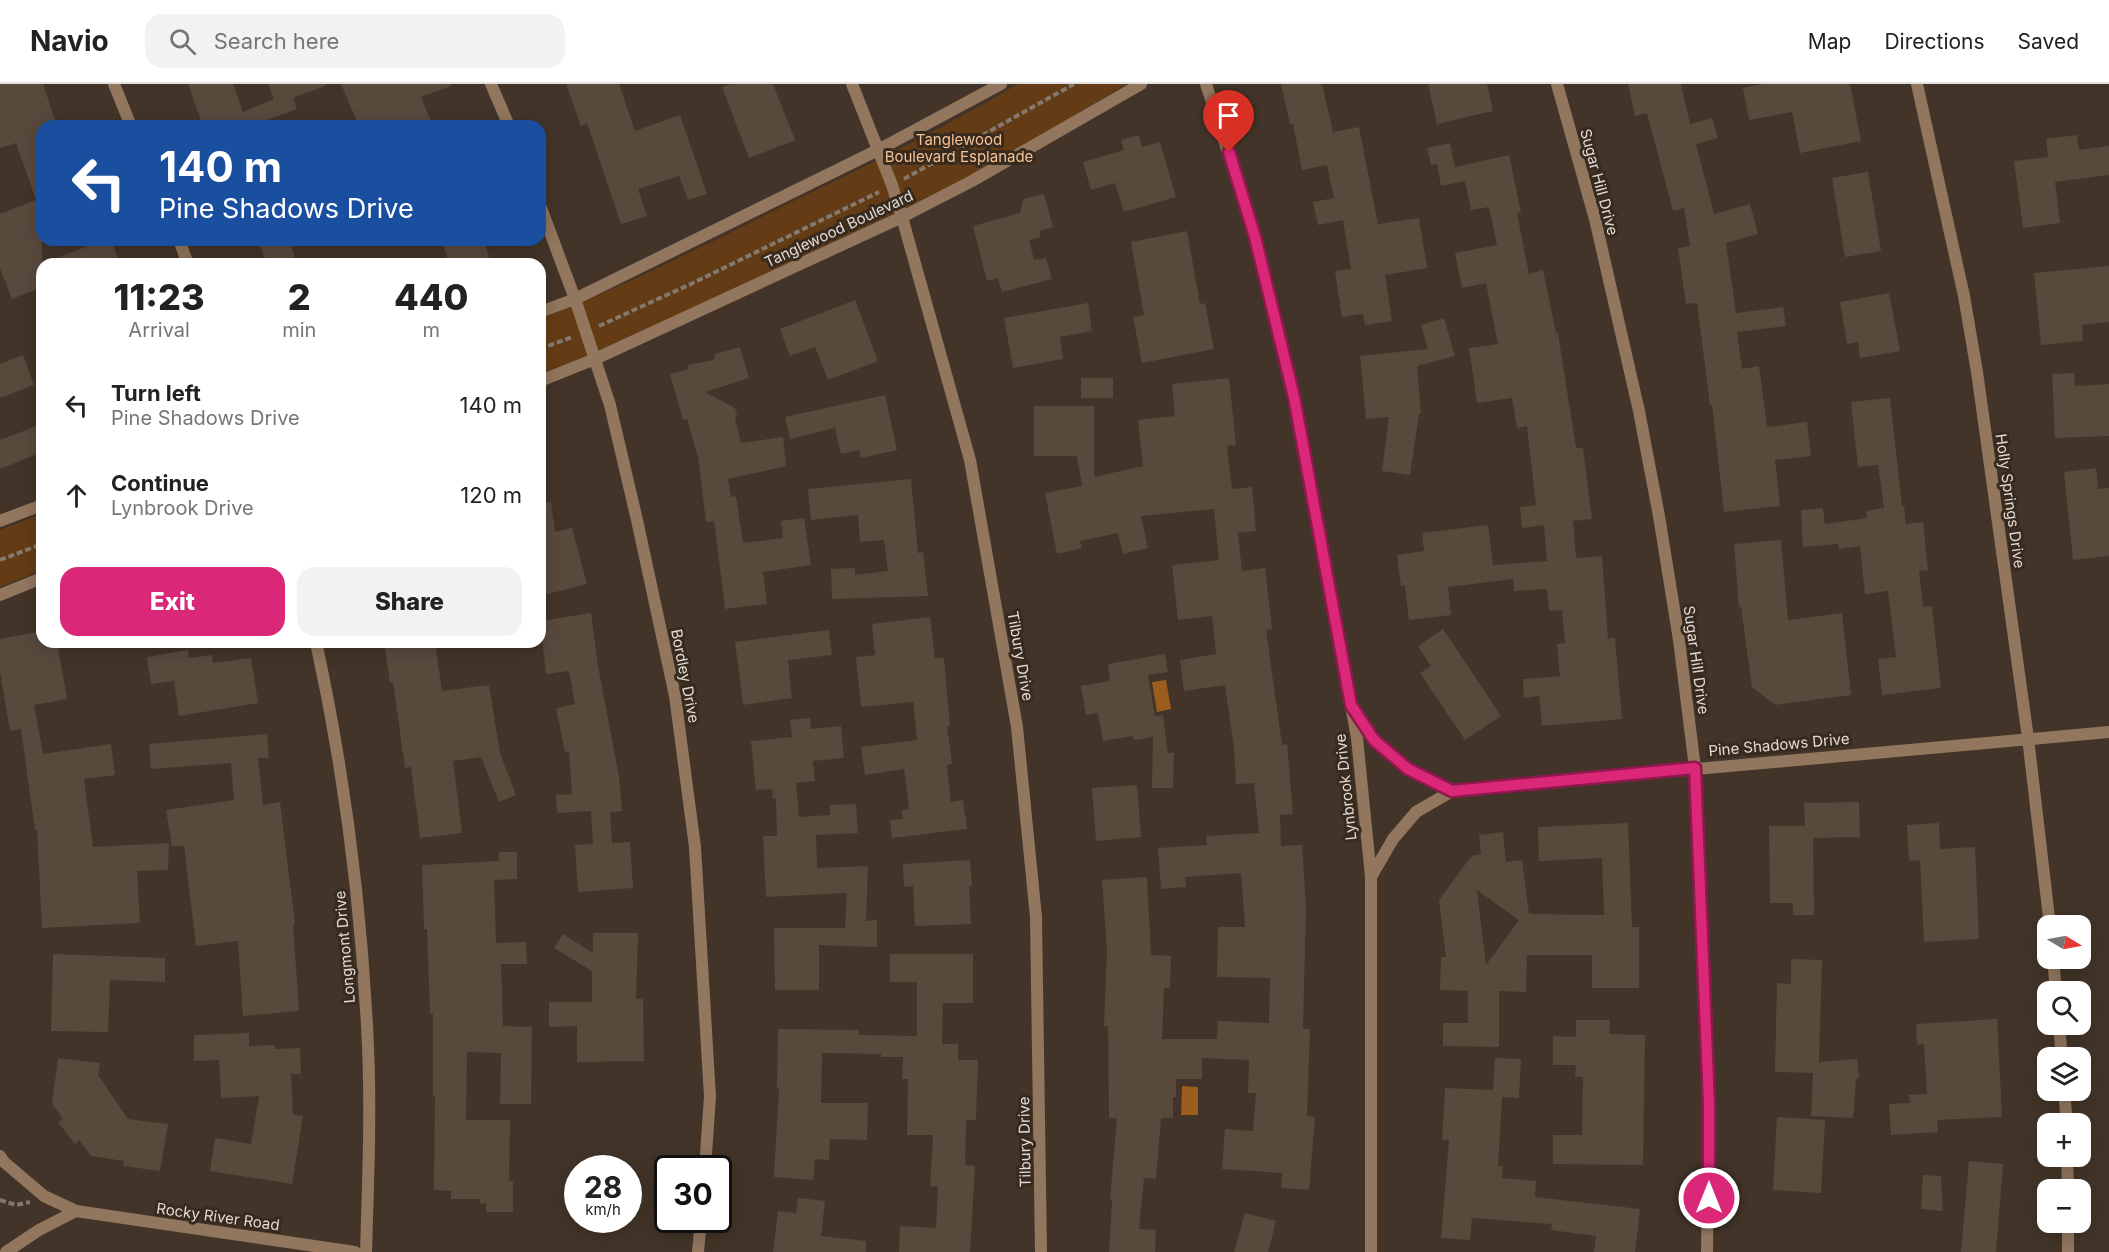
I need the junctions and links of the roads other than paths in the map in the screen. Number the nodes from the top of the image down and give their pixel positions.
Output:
1 (114, 84) edge
2 (491, 84) edge
3 (852, 84) edge
4 (1001, 84) edge
5 (1141, 84) edge
6 (1206, 84) edge
7 (1557, 84) edge
8 (1917, 84) edge
9 (129, 120) edge
10 (506, 120) edge
11 (878, 150) junction
12 (902, 217) junction
13 (546, 222) edge
14 (575, 298) junction
15 (546, 310) edge
16 (596, 359) junction
17 (546, 379) edge
18 (36, 507) edge
19 (0, 521) edge
20 (36, 580) edge
21 (0, 595) edge
22 (316, 648) edge
23 (1351, 705) junction
24 (2109, 732) edge
25 (2028, 738) junction
26 (1695, 768) junction
27 (1452, 791) junction
28 (1371, 877) junction
29 (2049, 915) edge
30 (706, 1155) edge
31 (0, 1156) edge
32 (76, 1211) junction
33 (700, 1233) edge
34 (2068, 1233) edge
35 (6, 1252) edge
36 (355, 1252) edge
37 (366, 1252) edge
38 (698, 1252) edge
39 (1041, 1252) edge
40 (1371, 1252) edge
41 (1707, 1252) edge
42 (2068, 1252) edge

1 - 9 street
2 - 10 street
3 - 11 street, Tilbury Drive
4 - 11 street
5 - 12 street, Tanglewood Boulevard
6 - 23 street, Lynbrook Drive
7 - 26 street, Sugar Hill Drive
8 - 25 street, Holly Springs Drive
11 - 12 street, Tilbury Drive
11 - 14 street
12 - 16 street, Tanglewood Boulevard
12 - 39 street, Tilbury Drive
13 - 14 street, Bordley Drive
14 - 15 street
14 - 16 street, Bordley Drive
16 - 17 street, Tanglewood Boulevard
16 - 30 street, Bordley Drive
18 - 19 street
20 - 21 street
22 - 37 street, Longmont Drive
23 - 27 street
23 - 28 street, Lynbrook Drive
24 - 25 street, Pine Shadows Drive
25 - 26 street, Pine Shadows Drive
25 - 29 street, Holly Springs Drive
26 - 27 street, Pine Shadows Drive
26 - 41 street, Sugar Hill Drive
27 - 28 street, Pine Shadows Drive
28 - 40 street, Lynbrook Drive
31 - 32 street, Rocky River Road
32 - 35 street
32 - 36 street, Rocky River Road
33 - 38 street
34 - 42 street

